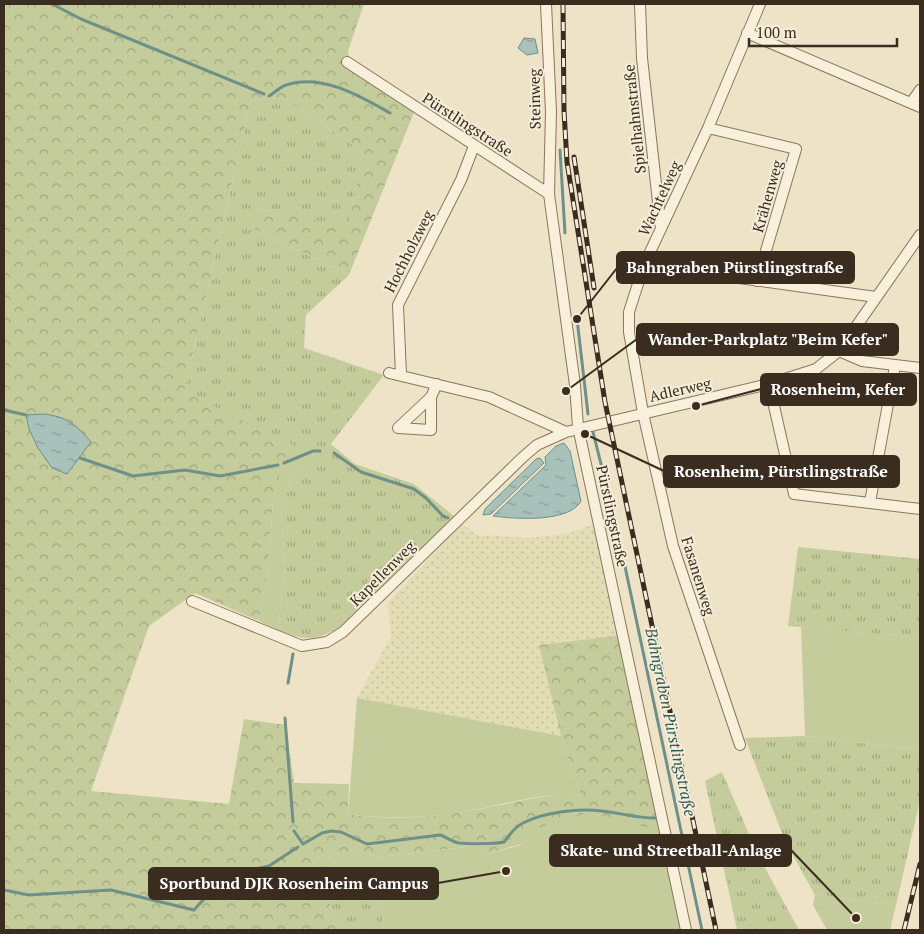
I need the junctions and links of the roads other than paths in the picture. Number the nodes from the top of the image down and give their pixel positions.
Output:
1 (546, 4) edge
2 (640, 4) edge
3 (760, 4) edge
4 (747, 33) junction
5 (347, 62) dead end
6 (920, 90) edge
7 (916, 105) edge
8 (708, 128) junction
9 (474, 146) junction
10 (549, 194) junction
11 (661, 230) junction
12 (920, 235) edge
13 (644, 265) junction
14 (757, 281) junction
15 (876, 297) junction
16 (839, 351) junction
17 (895, 366) junction
18 (920, 368) edge
19 (388, 373) dead end
20 (401, 376) junction
21 (437, 384) junction
22 (769, 384) junction
23 (431, 397) dead end
24 (642, 413) junction
25 (578, 428) junction
26 (566, 432) junction
27 (870, 502) junction
28 (920, 509) edge
29 (192, 601) dead end
30 (740, 745) dead end
31 (686, 930) edge

1 - 10 street, Steinweg
2 - 11 street, Spielhahnstraße
3 - 4 street, Wachtelweg
4 - 7 street
4 - 8 street, Wachtelweg
5 - 9 street, Pürstlingstraße
6 - 7 street
8 - 11 street, Wachtelweg
8 - 14 street, Krähenweg
9 - 10 street, Pürstlingstraße
9 - 20 street, Hochholzweg
10 - 25 street, Pürstlingstraße
11 - 13 street, Wachtelweg
12 - 15 street, Adlerweg
13 - 14 street
13 - 24 street, Wachtelweg
14 - 15 street
15 - 16 street, Adlerweg
16 - 17 street
16 - 22 street, Adlerweg
17 - 18 street
17 - 27 street
19 - 20 street
20 - 21 street
21 - 23 street
21 - 26 street
22 - 24 street, Adlerweg
22 - 27 street
24 - 25 street, Adlerweg
24 - 30 street, Fasanenweg
25 - 26 street, Adlerweg
25 - 31 street, Pürstlingstraße
26 - 29 street, Kapellenweg
27 - 28 street

